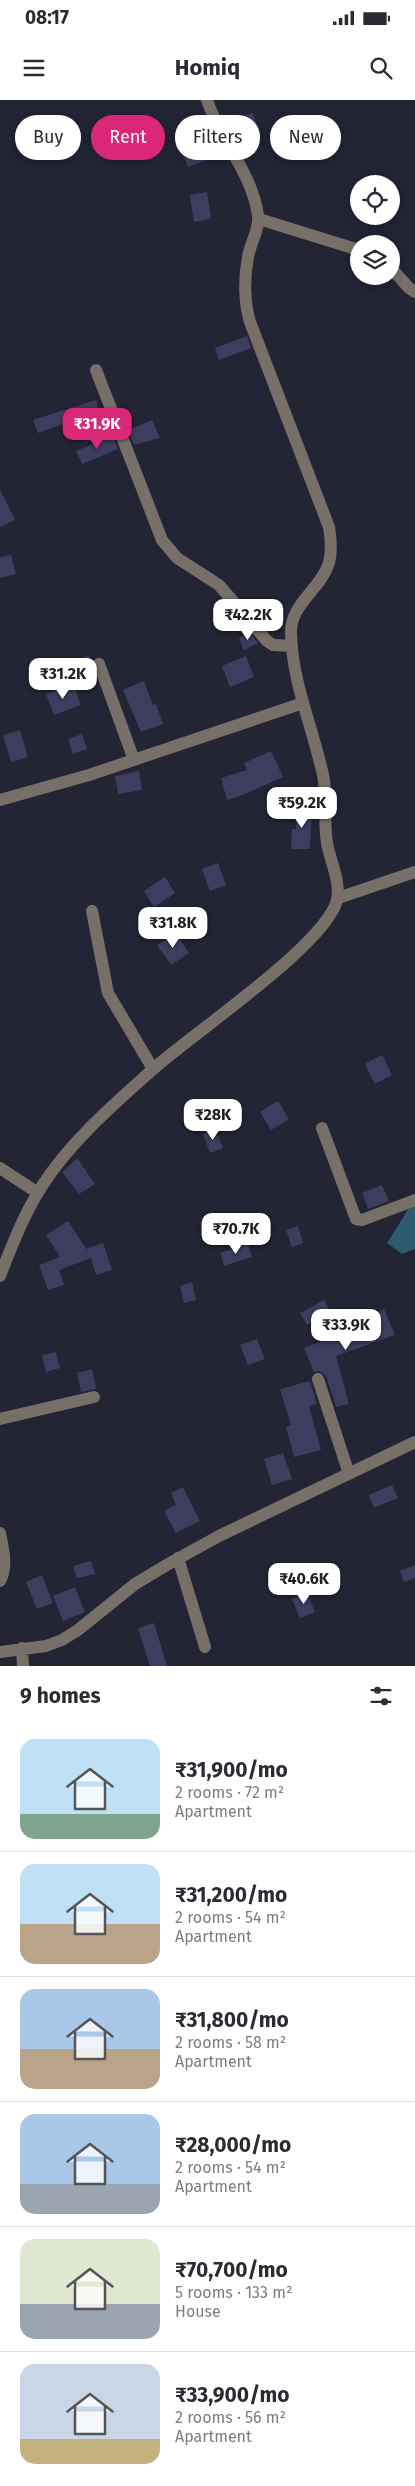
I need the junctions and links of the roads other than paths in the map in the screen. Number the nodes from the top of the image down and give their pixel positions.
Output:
1 (207, 100) edge
2 (259, 219) junction
3 (350, 247) edge
4 (400, 278) edge
5 (415, 292) edge
6 (96, 370) dead end
7 (292, 646) junction
8 (99, 664) dead end
9 (303, 703) junction
10 (134, 760) junction
11 (0, 800) edge
12 (415, 872) edge
13 (338, 898) junction
14 (92, 911) dead end
15 (153, 1069) junction
16 (322, 1128) dead end
17 (0, 1168) edge
18 (38, 1193) junction
19 (415, 1200) edge
20 (0, 1276) edge
21 (318, 1379) dead end
22 (94, 1397) dead end
23 (0, 1419) edge
24 (415, 1442) edge
25 (349, 1474) junction
26 (0, 1533) edge
27 (178, 1558) junction
28 (0, 1581) edge
29 (205, 1647) dead end
30 (22, 1648) junction
31 (0, 1652) edge
32 (23, 1666) edge

1 - 2 street
2 - 3 street
2 - 7 street
4 - 5 street
6 - 7 street
7 - 9 street
8 - 10 street
9 - 10 street
9 - 13 street
10 - 11 street
12 - 13 street
13 - 15 street
14 - 15 street
15 - 18 street
16 - 19 street
17 - 18 street
18 - 20 street
21 - 25 street
22 - 23 street
24 - 25 street
25 - 27 street
26 - 28 street
27 - 29 street
27 - 30 street
30 - 31 street
30 - 32 street

